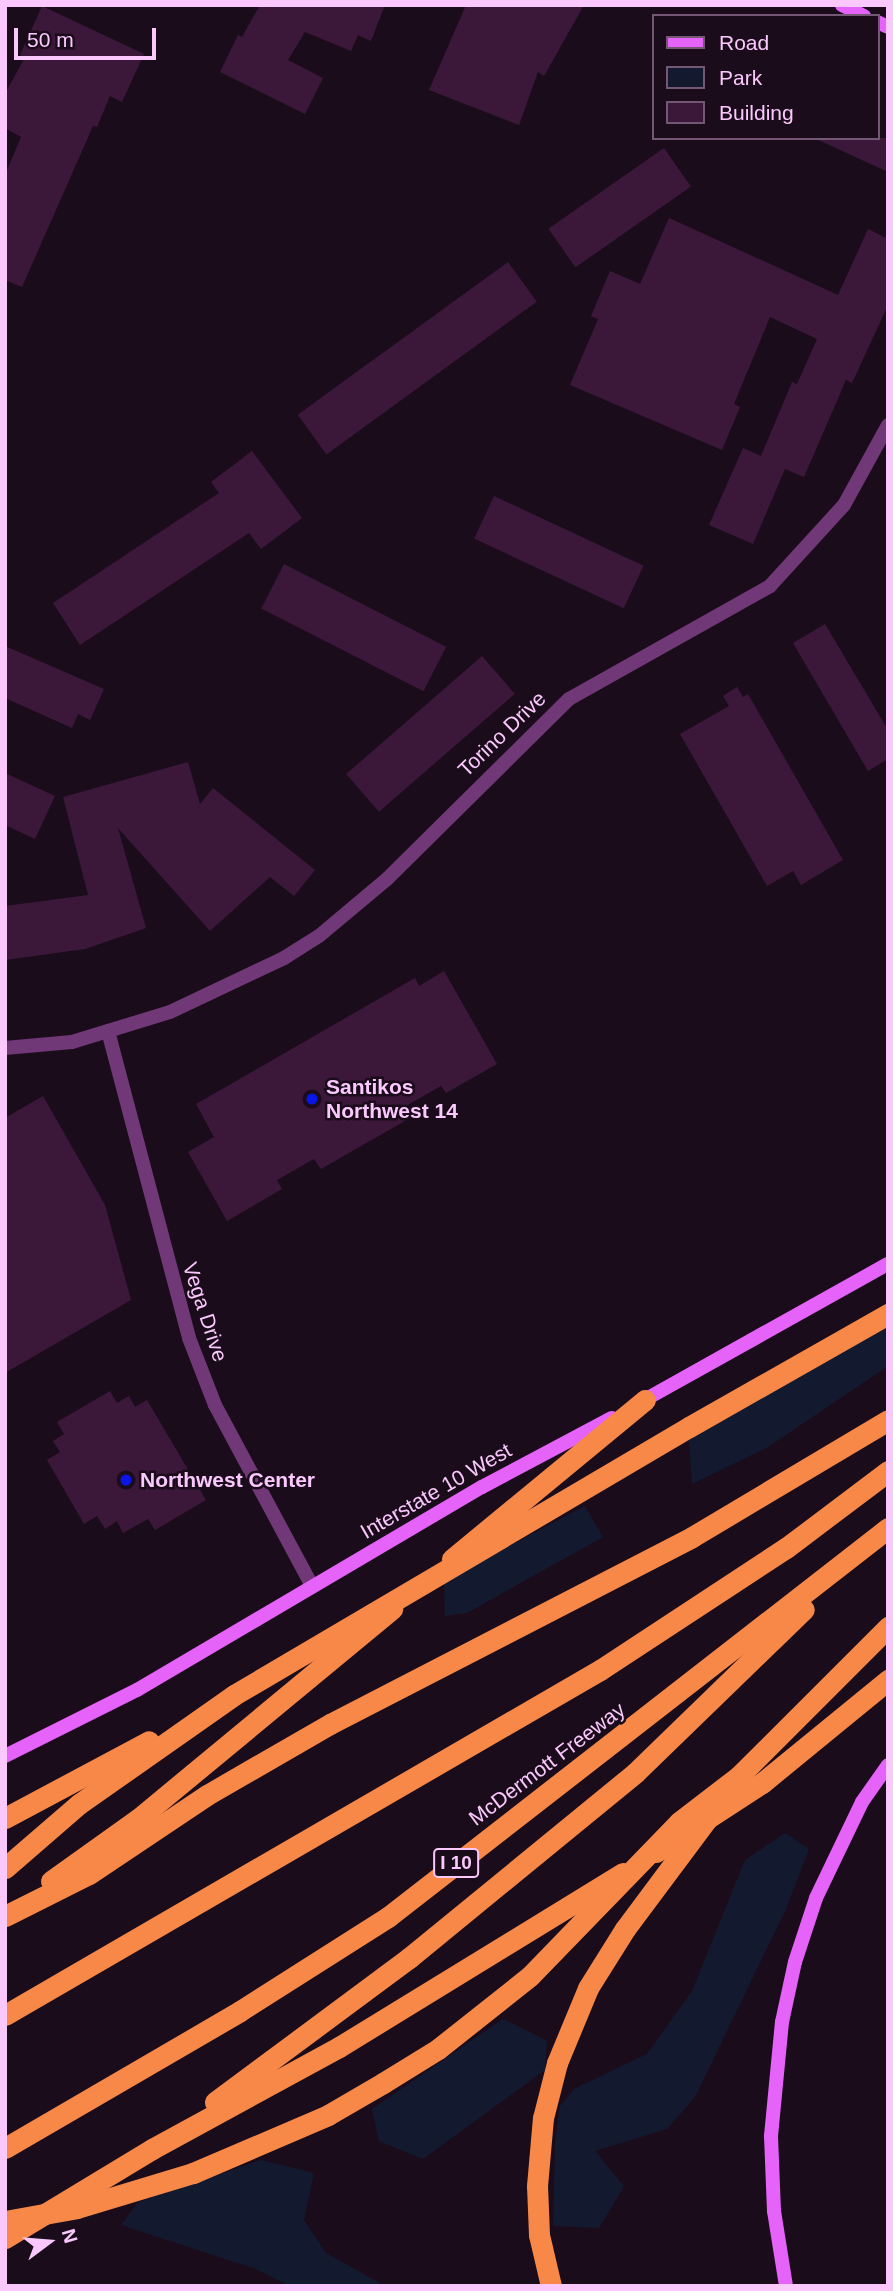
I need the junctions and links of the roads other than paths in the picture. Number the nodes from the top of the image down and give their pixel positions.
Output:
1 (842, 5) edge
2 (860, 14) edge
3 (888, 425) edge
4 (107, 1031) junction
5 (5, 1048) edge
6 (888, 1264) edge
7 (888, 1314) edge
8 (645, 1400) junction
9 (888, 1420) edge
10 (888, 1471) edge
11 (883, 1532) edge
12 (312, 1586) junction
13 (888, 1627) edge
14 (888, 1680) edge
15 (234, 1695) junction
16 (5, 1756) edge
17 (888, 1765) edge
18 (739, 1776) junction
19 (5, 1818) edge
20 (5, 1868) edge
21 (5, 1915) edge
22 (5, 2015) edge
23 (5, 2148) edge
24 (152, 2150) junction
25 (5, 2221) edge
26 (5, 2238) edge
27 (551, 2286) edge
28 (786, 2286) edge

1 - 2 main road
3 - 4 street, Torino Drive
4 - 5 street, Torino Drive
4 - 12 street, Vega Drive
6 - 8 main road, Interstate 10 West
7 - 15 highway, bridge
8 - 12 main road, Interstate 10 West
8 - 21 highway
9 - 21 highway
10 - 22 highway, McDermott Freeway
11 - 23 highway, McDermott Freeway / I 10
11 - 24 highway
12 - 16 main road, Interstate 10 West
13 - 18 highway
14 - 24 highway
15 - 19 highway
15 - 20 highway
17 - 28 main road
18 - 25 highway, bridge
18 - 27 highway, bridge
24 - 26 highway, bridge

